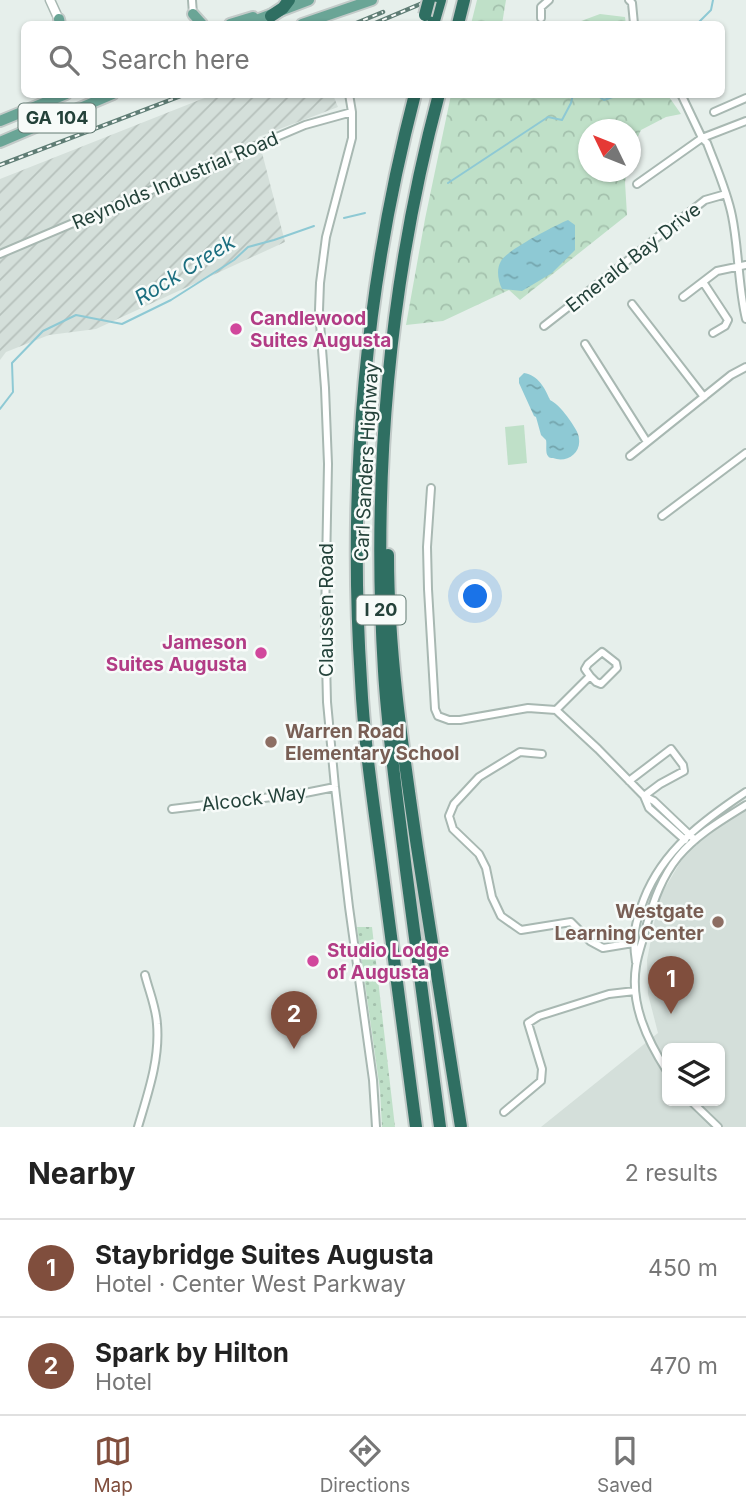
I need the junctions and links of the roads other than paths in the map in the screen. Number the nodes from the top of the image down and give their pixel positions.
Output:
1 (50, 0) edge
2 (192, 0) edge
3 (311, 0) edge
4 (372, 0) edge
5 (464, 0) edge
6 (549, 0) edge
7 (629, 0) edge
8 (288, 4) edge
9 (271, 16) joint
10 (541, 18) dead end
11 (193, 19) edge
12 (59, 21) edge
13 (239, 21) edge
14 (255, 21) edge
15 (322, 21) edge
16 (459, 21) edge
17 (634, 21) edge
18 (48, 98) edge
19 (57, 98) edge
20 (93, 98) edge
21 (350, 98) edge
22 (404, 98) edge
23 (414, 98) edge
24 (438, 98) edge
25 (683, 98) edge
26 (746, 98) edge
27 (39, 106) junction
28 (352, 112) junction
29 (714, 112) dead end
30 (0, 121) edge
31 (746, 121) edge
32 (702, 138) junction
33 (0, 142) edge
34 (637, 184) dead end
35 (726, 194) junction
36 (389, 206) junction
37 (0, 254) edge
38 (743, 265) edge
39 (704, 282) junction
40 (683, 297) dead end
41 (632, 304) dead end
42 (746, 319) edge
43 (544, 326) dead end
44 (713, 333) dead end
45 (585, 344) dead end
46 (746, 367) edge
47 (704, 397) junction
48 (647, 442) junction
49 (746, 453) edge
50 (630, 456) dead end
51 (382, 458) junction
52 (431, 488) dead end
53 (662, 516) dead end
54 (590, 676) junction
55 (556, 710) junction
56 (542, 754) dead end
57 (629, 780) junction
58 (335, 787) junction
59 (746, 792) edge
60 (644, 796) junction
61 (746, 805) edge
62 (172, 809) dead end
63 (689, 840) junction
64 (633, 943) junction
65 (636, 964) junction
66 (145, 975) dead end
67 (635, 991) junction
68 (662, 1064) edge
69 (696, 1106) edge
70 (504, 1112) dead end
71 (138, 1127) edge
72 (376, 1127) edge
73 (414, 1127) edge
74 (440, 1127) edge
75 (461, 1127) edge
76 (718, 1127) edge

1 - 12 street
2 - 11 street
3 - 8 main road
3 - 15 main road
4 - 15 main road
5 - 16 highway
6 - 10 street
7 - 17 street
8 - 9 highway
8 - 13 main road
9 - 14 main road
18 - 27 main road
19 - 27 main road, GA 104
20 - 33 main road, GA 104
21 - 28 street, Claussen Road
22 - 36 highway
23 - 36 highway, Carl Sanders Highway / I 20
24 - 51 highway, Carl Sanders Highway / I 20
25 - 32 street
26 - 29 street
27 - 30 main road, GA 104
28 - 37 street, Reynolds Industrial Road
28 - 58 street, Claussen Road
31 - 32 street
32 - 34 street
32 - 35 street
35 - 38 street
35 - 43 street, Emerald Bay Drive
36 - 73 highway, Carl Sanders Highway / I 20
38 - 39 street
38 - 42 street
39 - 40 street
39 - 44 street
41 - 47 street
45 - 48 street
46 - 47 street
47 - 48 street
48 - 50 street
49 - 53 street
51 - 74 highway, Carl Sanders Highway / I 20
51 - 75 highway
52 - 55 street
54 - 54 street
54 - 55 street
55 - 57 street
56 - 64 street
57 - 60 street
57 - 60 street
58 - 62 street, Alcock Way
58 - 72 street, Claussen Road
59 - 63 street
60 - 63 street
61 - 63 street
63 - 64 street
63 - 65 street
64 - 65 street
65 - 67 street
66 - 71 street
67 - 68 street
67 - 70 street
69 - 76 street

